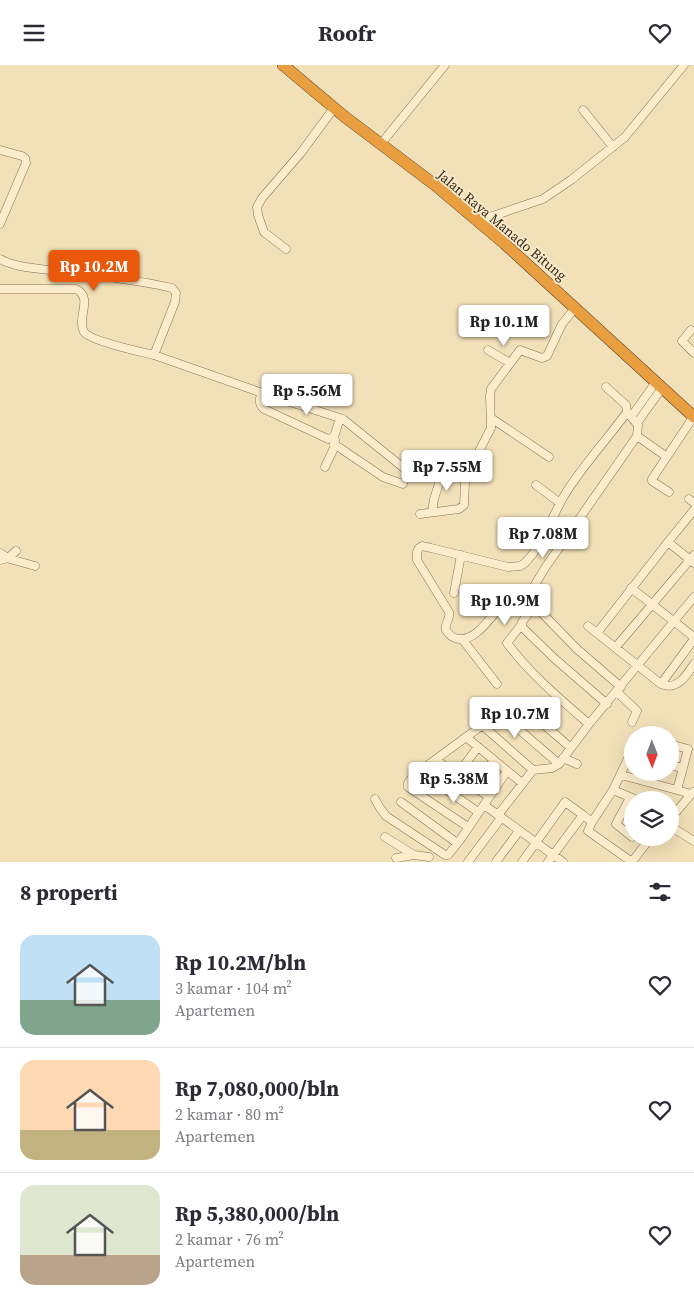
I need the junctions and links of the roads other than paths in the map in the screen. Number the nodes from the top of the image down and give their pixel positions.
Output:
1 (283, 65) edge
2 (445, 65) edge
3 (684, 65) edge
4 (334, 108) junction
5 (583, 110) dead end
6 (380, 145) junction
7 (613, 147) junction
8 (0, 150) edge
9 (478, 221) junction
10 (0, 224) edge
11 (286, 249) dead end
12 (0, 259) edge
13 (0, 289) edge
14 (576, 307) junction
15 (692, 330) dead end
16 (488, 351) dead end
17 (694, 353) edge
18 (154, 355) junction
19 (510, 363) junction
20 (659, 385) junction
21 (606, 387) dead end
22 (262, 393) junction
23 (694, 416) edge
24 (632, 417) junction
25 (491, 418) junction
26 (343, 419) junction
27 (637, 436) junction
28 (335, 440) junction
29 (549, 457) dead end
30 (667, 457) junction
31 (466, 460) junction
32 (325, 467) dead end
33 (466, 475) junction
34 (403, 484) dead end
35 (536, 485) dead end
36 (669, 492) dead end
37 (560, 503) junction
38 (694, 510) edge
39 (432, 512) junction
40 (420, 514) dead end
41 (668, 542) junction
42 (16, 551) dead end
43 (0, 553) edge
44 (461, 555) junction
45 (4, 559) edge
46 (693, 559) edge
47 (35, 566) dead end
48 (631, 588) junction
49 (454, 593) dead end
50 (694, 597) edge
51 (651, 605) junction
52 (673, 622) junction
53 (522, 624) junction
54 (588, 626) dead end
55 (597, 633) junction
56 (694, 638) edge
57 (462, 639) junction
58 (616, 647) junction
59 (694, 664) edge
60 (638, 666) junction
61 (498, 684) dead end
62 (662, 684) junction
63 (619, 690) junction
64 (606, 704) junction
65 (500, 713) junction
66 (632, 722) dead end
67 (589, 724) junction
68 (483, 726) junction
69 (466, 737) junction
70 (478, 747) junction
71 (571, 747) junction
72 (691, 750) edge
73 (436, 760) junction
74 (494, 760) junction
75 (561, 761) junction
76 (577, 764) dead end
77 (679, 767) edge
78 (682, 768) junction
79 (624, 769) edge
80 (533, 770) junction
81 (420, 771) junction
82 (507, 771) junction
83 (458, 775) junction
84 (621, 775) junction
85 (522, 783) junction
86 (474, 787) junction
87 (613, 790) junction
88 (677, 790) junction
89 (692, 792) edge
90 (624, 795) edge
91 (489, 797) junction
92 (375, 799) dead end
93 (401, 802) dead end
94 (484, 805) junction
95 (679, 805) edge
96 (478, 812) junction
97 (624, 813) edge
98 (583, 815) junction
99 (500, 817) junction
100 (592, 822) junction
101 (468, 827) junction
102 (519, 831) junction
103 (624, 831) edge
104 (679, 832) edge
105 (385, 837) dead end
106 (694, 841) edge
107 (457, 843) junction
108 (536, 843) junction
109 (643, 846) edge
110 (414, 855) junction
111 (445, 855) junction
112 (553, 855) junction
113 (396, 858) dead end
114 (428, 859) edge
115 (468, 862) edge
116 (496, 862) edge
117 (522, 862) edge
118 (548, 862) edge
119 (563, 862) edge
120 (632, 862) edge

1 - 4 highway, Jalan Raya Manado Bitung
2 - 6 street
3 - 7 street
4 - 6 highway, Jalan Raya Manado Bitung
4 - 11 street
5 - 7 street
6 - 9 highway, Jalan Raya Manado Bitung
7 - 9 street
8 - 10 street
9 - 14 highway, Jalan Raya Manado Bitung
12 - 18 street
13 - 18 street
14 - 19 street
14 - 20 highway, Jalan Raya Manado Bitung
15 - 17 street
16 - 19 street
18 - 22 street
19 - 25 street
20 - 23 highway, Jalan Raya Manado Bitung
20 - 24 street
21 - 24 street
22 - 26 street
22 - 28 street
23 - 30 street
24 - 27 street
24 - 37 street
25 - 29 street
25 - 31 street
26 - 28 street
26 - 31 street
27 - 30 street
27 - 57 street
28 - 32 street
28 - 34 street
30 - 36 street
31 - 33 street
33 - 39 street
33 - 39 street
35 - 37 street
37 - 44 street
38 - 41 street
39 - 40 street
41 - 46 street
41 - 48 street
42 - 45 street
43 - 45 street
44 - 49 street
44 - 57 street
45 - 47 street
46 - 51 street
48 - 51 street
48 - 55 street
50 - 52 street
51 - 52 street
51 - 58 street
52 - 56 street
52 - 60 street
53 - 63 street
53 - 64 street
53 - 67 street
54 - 55 street
55 - 58 street
56 - 62 street
57 - 61 street
58 - 60 street
59 - 62 street
60 - 62 street
60 - 63 street
63 - 64 street
63 - 66 street
64 - 67 street
65 - 68 street
65 - 71 street
65 - 75 street
67 - 71 street
68 - 69 street
68 - 80 street
69 - 70 street
69 - 73 street
70 - 74 street
70 - 83 street
71 - 75 street
72 - 78 street
73 - 81 street
73 - 83 street
74 - 82 street
74 - 86 street
75 - 76 street
75 - 80 street
77 - 78 street
78 - 88 street
79 - 84 street
80 - 85 street
81 - 96 street
81 - 101 street
82 - 85 street
82 - 91 street
83 - 86 street
84 - 87 street
84 - 88 street
85 - 99 street
86 - 91 street
87 - 90 street
87 - 100 street
88 - 89 street
89 - 95 street
91 - 94 street
92 - 111 street
93 - 107 street
94 - 96 street
94 - 99 street
96 - 101 street
97 - 103 street
98 - 100 street
98 - 108 street
98 - 112 street
99 - 102 street
99 - 115 street
100 - 120 street
101 - 107 street
102 - 108 street
102 - 116 street
104 - 106 street
105 - 110 street
107 - 111 street
108 - 112 street
108 - 117 street
109 - 120 street
110 - 113 street
110 - 114 street
111 - 114 street
112 - 118 street
112 - 119 street

